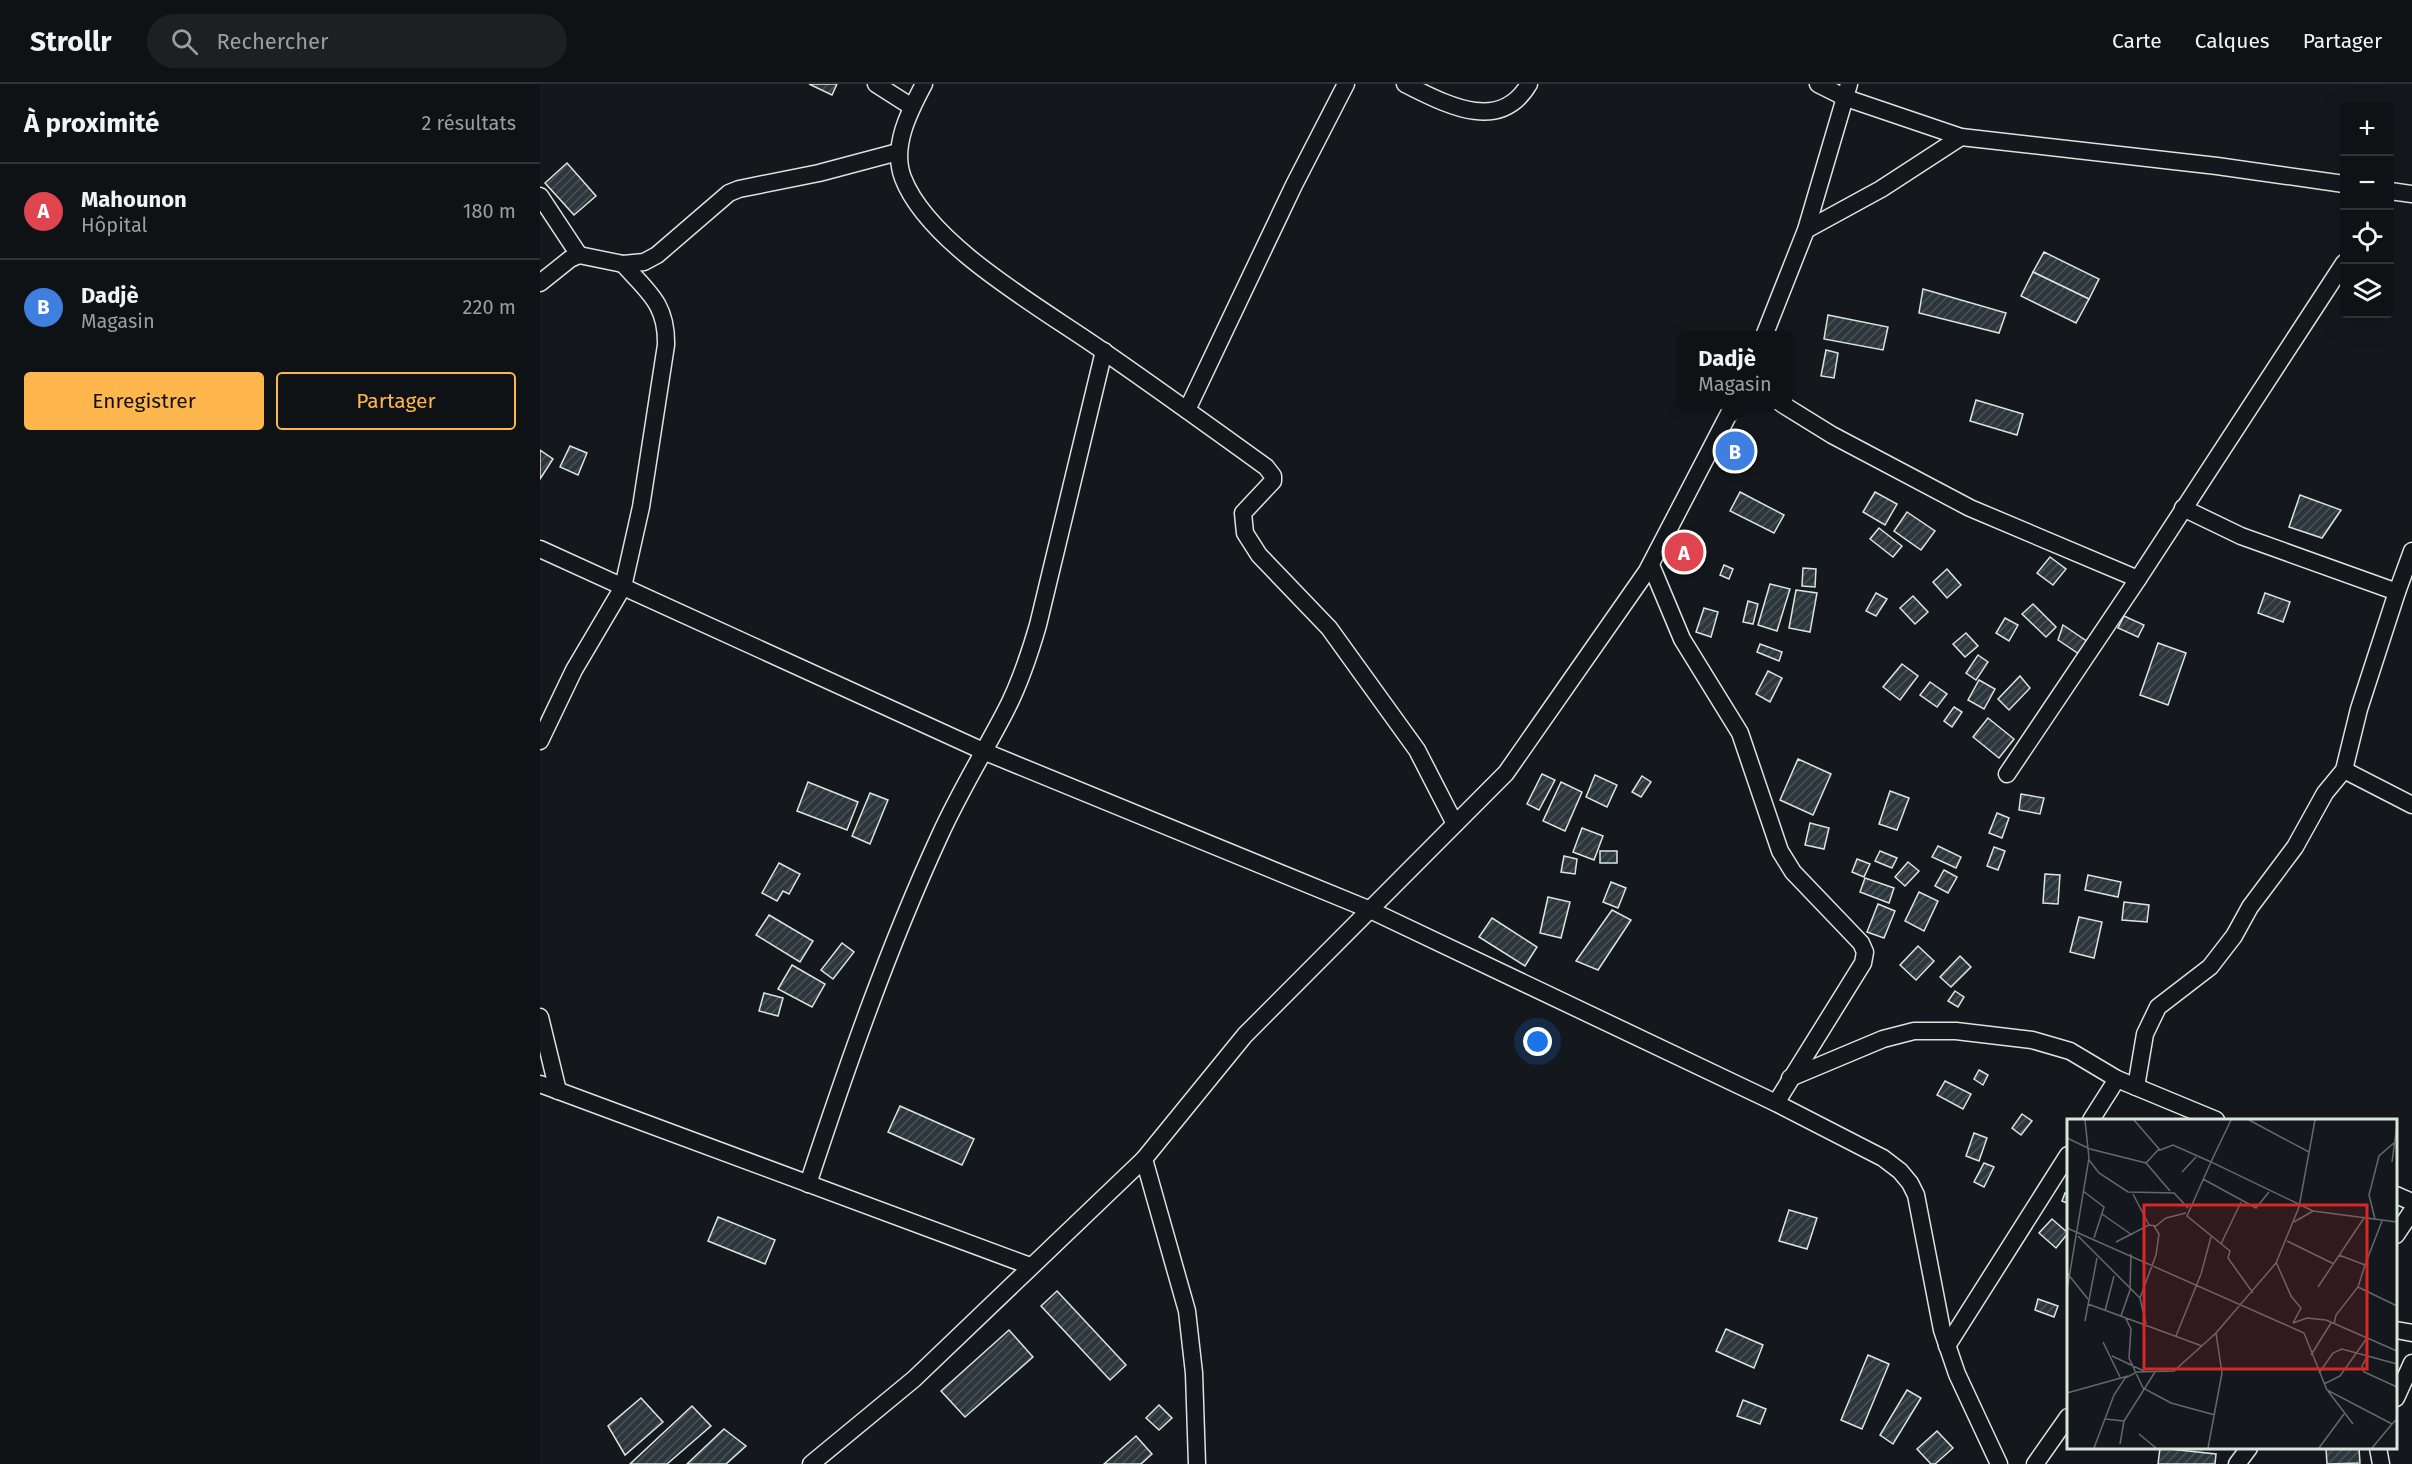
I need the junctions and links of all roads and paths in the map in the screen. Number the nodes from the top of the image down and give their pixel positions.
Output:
1 (876, 84) edge
2 (924, 84) edge
3 (1346, 84) edge
4 (1405, 84) edge
5 (1529, 84) edge
6 (1818, 84) edge
7 (1847, 91) edge
8 (912, 106) junction
9 (1960, 137) junction
10 (898, 152) junction
11 (2340, 183) edge
12 (2394, 192) edge
13 (2412, 194) edge
14 (540, 196) edge
15 (1806, 231) junction
16 (579, 255) junction
17 (623, 264) junction
18 (2343, 264) edge
19 (540, 283) edge
20 (1766, 331) edge
21 (1104, 351) junction
22 (1732, 409) edge
23 (1789, 409) edge
24 (1187, 410) junction
25 (2183, 508) junction
26 (540, 549) edge
27 (2412, 551) edge
28 (1651, 565) junction
29 (2138, 579) junction
30 (623, 587) junction
31 (2397, 592) junction
32 (540, 741) edge
33 (983, 752) junction
34 (2344, 771) junction
35 (2007, 774) dead end
36 (2412, 805) edge
37 (1455, 824) junction
38 (1368, 909) junction
39 (540, 1017) edge
40 (1790, 1078) junction
41 (2117, 1079) junction
42 (540, 1084) edge
43 (2136, 1087) junction
44 (558, 1091) junction
45 (1776, 1103) junction
46 (2092, 1119) edge
47 (2214, 1119) edge
48 (2067, 1157) edge
49 (1144, 1159) junction
50 (808, 1184) junction
51 (2397, 1196) edge
52 (2412, 1202) edge
53 (2412, 1211) edge
54 (2397, 1233) edge
55 (1030, 1266) junction
56 (2397, 1329) edge
57 (2412, 1333) edge
58 (1947, 1346) junction
59 (2412, 1363) edge
60 (2397, 1396) edge
61 (2067, 1418) edge
62 (2248, 1449) edge
63 (2378, 1449) edge
64 (812, 1464) edge
65 (1197, 1464) edge
66 (1999, 1464) edge
67 (2035, 1464) edge
68 (2237, 1464) edge
69 (2381, 1464) edge

1 - 8 street
2 - 8 street
3 - 24 street
4 - 5 street
6 - 7 street
7 - 9 street
7 - 15 street
8 - 10 street
9 - 11 street
9 - 15 street
10 - 17 street
10 - 21 street
12 - 13 street
14 - 16 street
15 - 20 street
16 - 17 street
16 - 19 street
17 - 30 street
18 - 25 street
21 - 24 street
21 - 33 street
22 - 28 street
23 - 29 street
24 - 37 street
25 - 29 street
25 - 31 street
26 - 30 street
27 - 31 street
28 - 37 street
28 - 40 street
29 - 35 street
30 - 32 street
30 - 33 street
31 - 34 street
33 - 38 street
33 - 50 street
34 - 36 street
34 - 43 street
37 - 38 street
38 - 45 street
38 - 49 street
39 - 44 street
40 - 41 street
40 - 45 street
41 - 43 street
41 - 46 street
42 - 44 street
43 - 47 street
44 - 50 street
45 - 58 street
48 - 58 street
49 - 55 street
49 - 65 street
50 - 55 street
51 - 52 street
53 - 54 street
55 - 64 street
56 - 57 street
58 - 66 street
59 - 60 street
61 - 67 street
62 - 68 street
63 - 69 street

